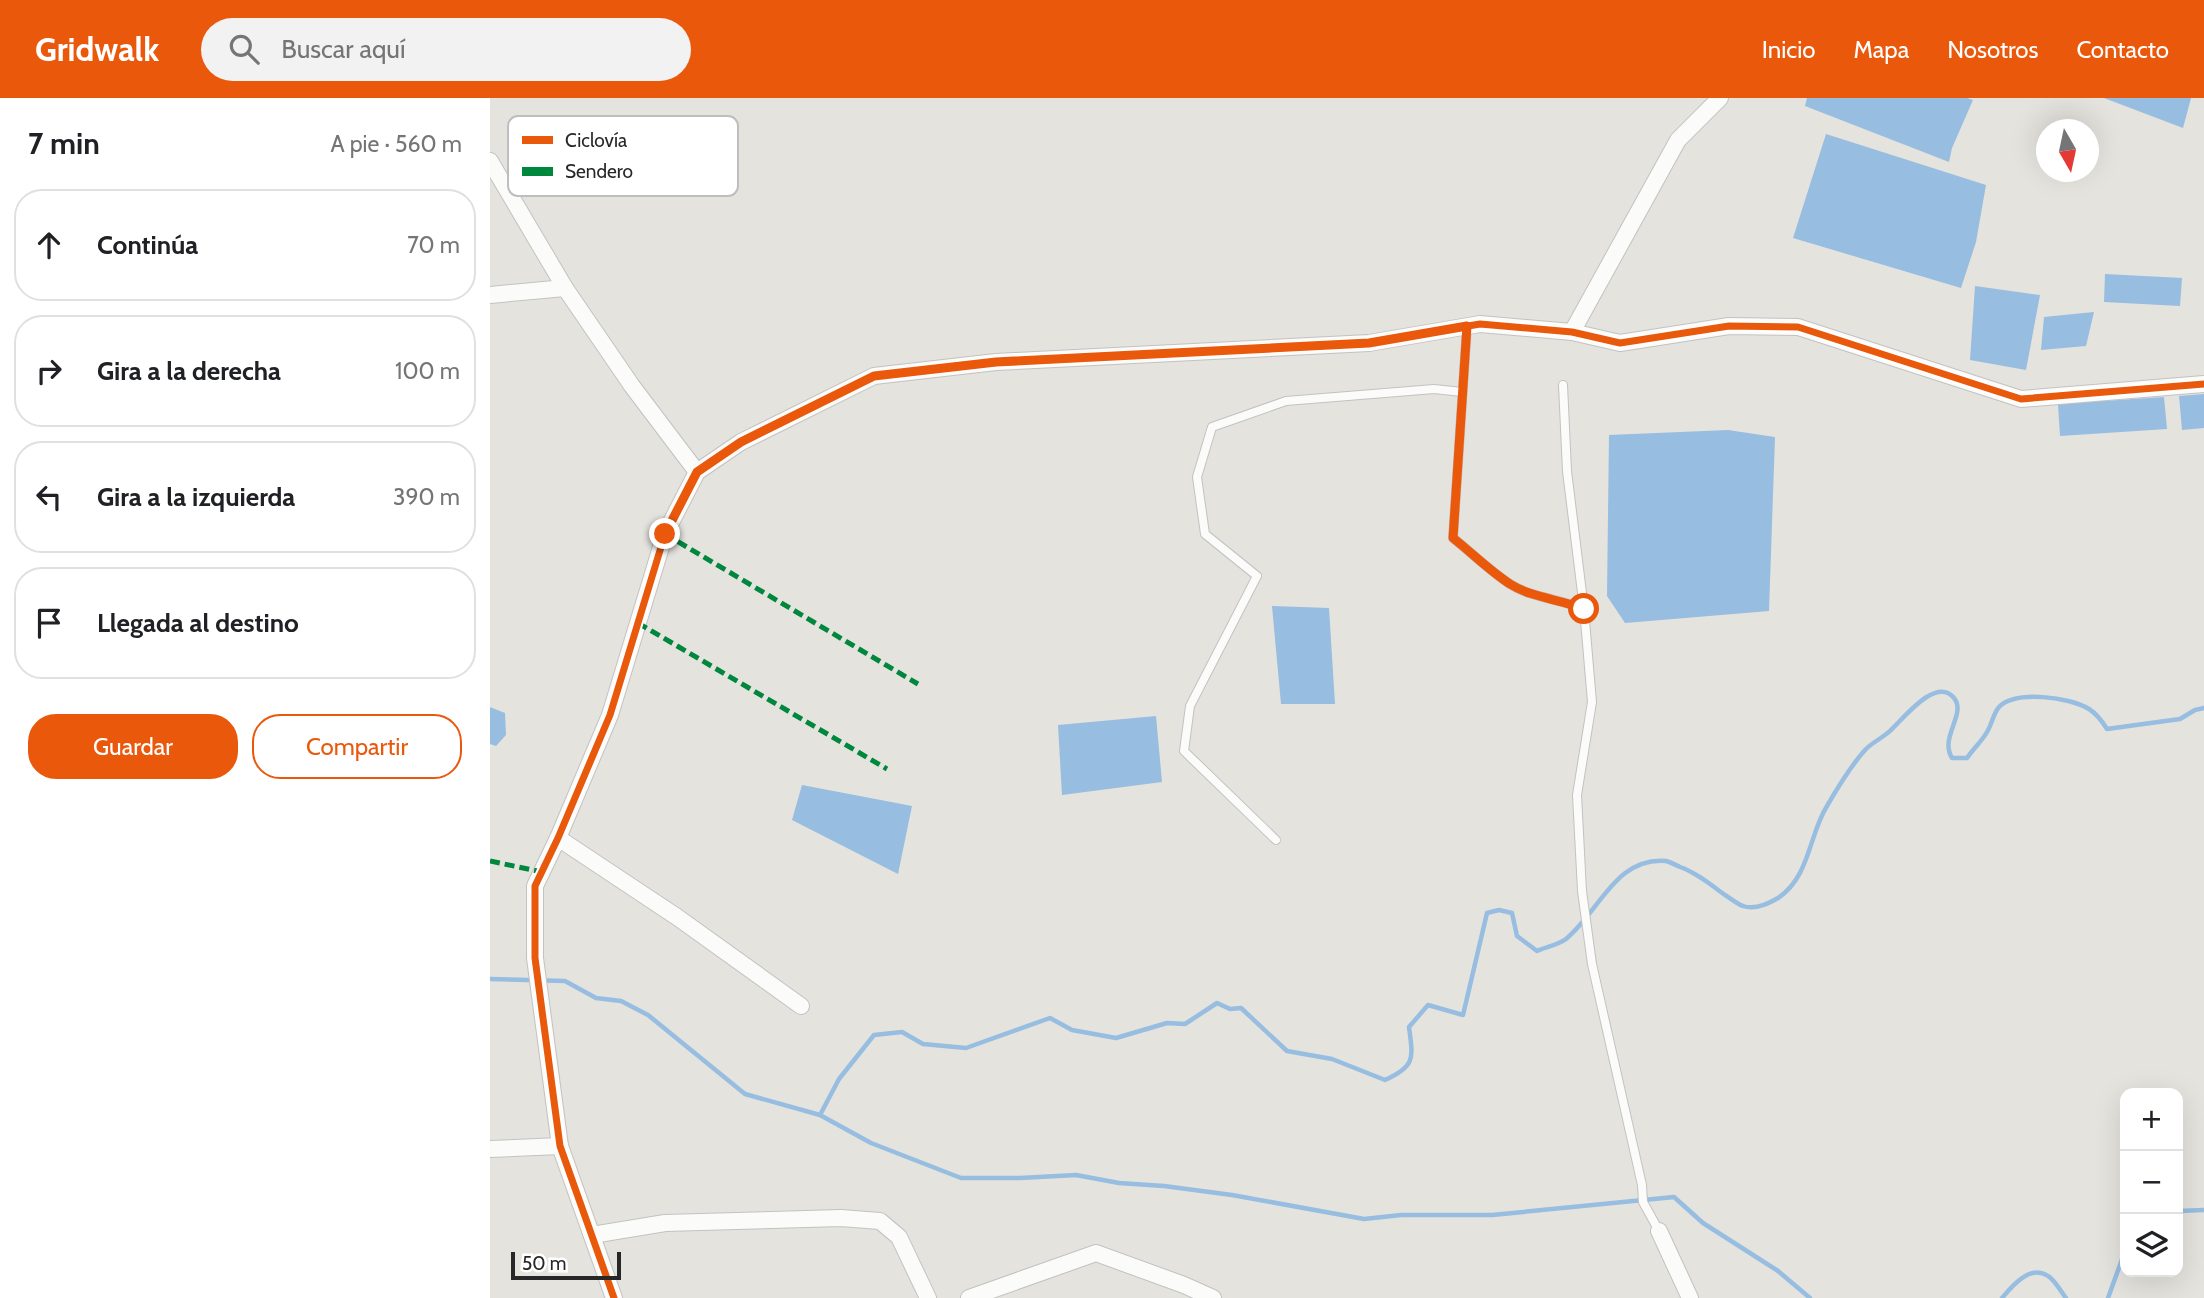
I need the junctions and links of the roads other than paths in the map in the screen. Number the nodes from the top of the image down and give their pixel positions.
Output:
1 (1720, 98) edge
2 (490, 161) edge
3 (508, 191) edge
4 (511, 196) edge
5 (565, 288) junction
6 (490, 295) edge
7 (1467, 326) junction
8 (1572, 332) junction
9 (2204, 384) edge
10 (1563, 385) dead end
11 (1462, 392) junction
12 (697, 472) junction
13 (1584, 609) junction
14 (558, 838) junction
15 (1276, 840) dead end
16 (801, 1006) dead end
17 (560, 1146) junction
18 (490, 1149) edge
19 (1659, 1231) joint
20 (592, 1235) junction
21 (614, 1298) edge
22 (928, 1298) edge
23 (969, 1298) edge
24 (1213, 1298) edge
25 (1690, 1298) edge

1 - 8 street
2 - 3 street
4 - 5 street
5 - 6 street
5 - 12 street
7 - 8 street
7 - 11 lane
7 - 12 street
8 - 9 street
10 - 13 lane
11 - 13 lane
11 - 15 lane
12 - 14 street
13 - 19 lane
14 - 16 street
14 - 17 street
17 - 18 street
17 - 20 street
19 - 25 street
20 - 21 street
20 - 22 street
23 - 24 street

